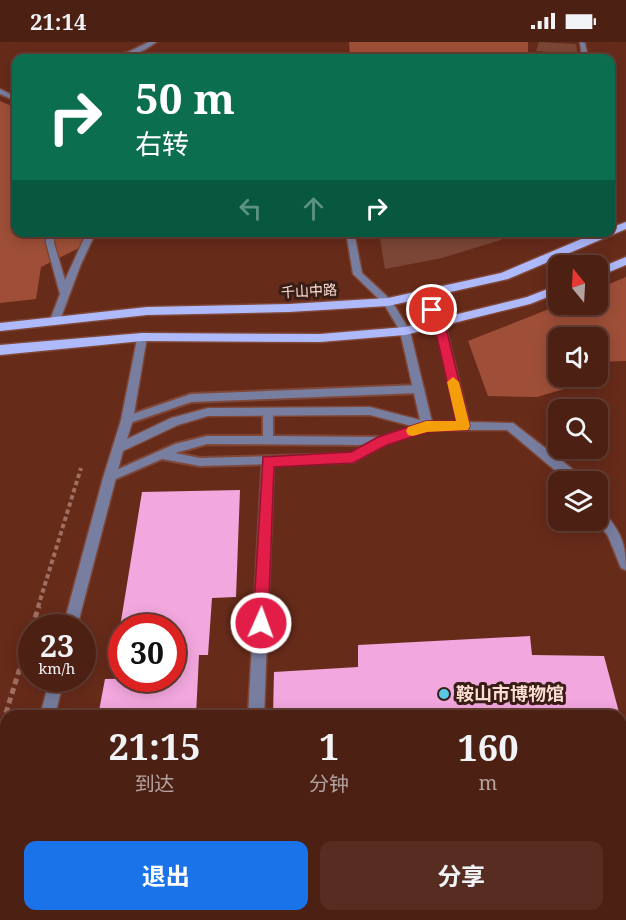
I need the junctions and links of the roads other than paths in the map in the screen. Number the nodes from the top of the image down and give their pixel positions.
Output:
1 (153, 42) edge
2 (133, 54) edge
3 (50, 237) edge
4 (90, 237) edge
5 (351, 237) edge
6 (598, 237) edge
7 (626, 261) edge
8 (608, 268) edge
9 (548, 293) edge
10 (65, 294) junction
11 (423, 295) junction
12 (388, 302) junction
13 (55, 320) junction
14 (440, 324) junction
15 (0, 327) edge
16 (405, 331) junction
17 (142, 337) junction
18 (0, 350) edge
19 (419, 389) junction
20 (268, 411) junction
21 (128, 420) junction
22 (426, 426) junction
23 (464, 426) junction
24 (268, 440) junction
25 (382, 441) junction
26 (118, 448) junction
27 (162, 455) junction
28 (268, 461) junction
29 (566, 471) edge
30 (109, 478) junction
31 (608, 526) edge
32 (626, 564) edge
33 (73, 614) edge
34 (53, 692) edge
35 (49, 710) edge
36 (256, 710) edge

1 - 2 street
3 - 10 street
4 - 10 street
5 - 12 street
6 - 11 main road, 千山中路
7 - 8 main road
9 - 14 main road
10 - 13 street
11 - 12 main road, 千山中路
11 - 14 street
12 - 13 main road, 千山中路
12 - 16 street
13 - 15 main road, 千山中路
14 - 16 main road
14 - 23 street
16 - 17 main road
16 - 19 street
17 - 18 main road
17 - 21 street
19 - 21 lane
19 - 22 street
20 - 22 street
20 - 24 lane
20 - 26 street
21 - 26 street
22 - 23 street
22 - 25 lane
23 - 29 street
24 - 25 lane
24 - 27 lane
25 - 28 lane
26 - 30 street
27 - 28 lane
27 - 30 lane
28 - 36 street
30 - 33 street
31 - 32 street
34 - 35 street

